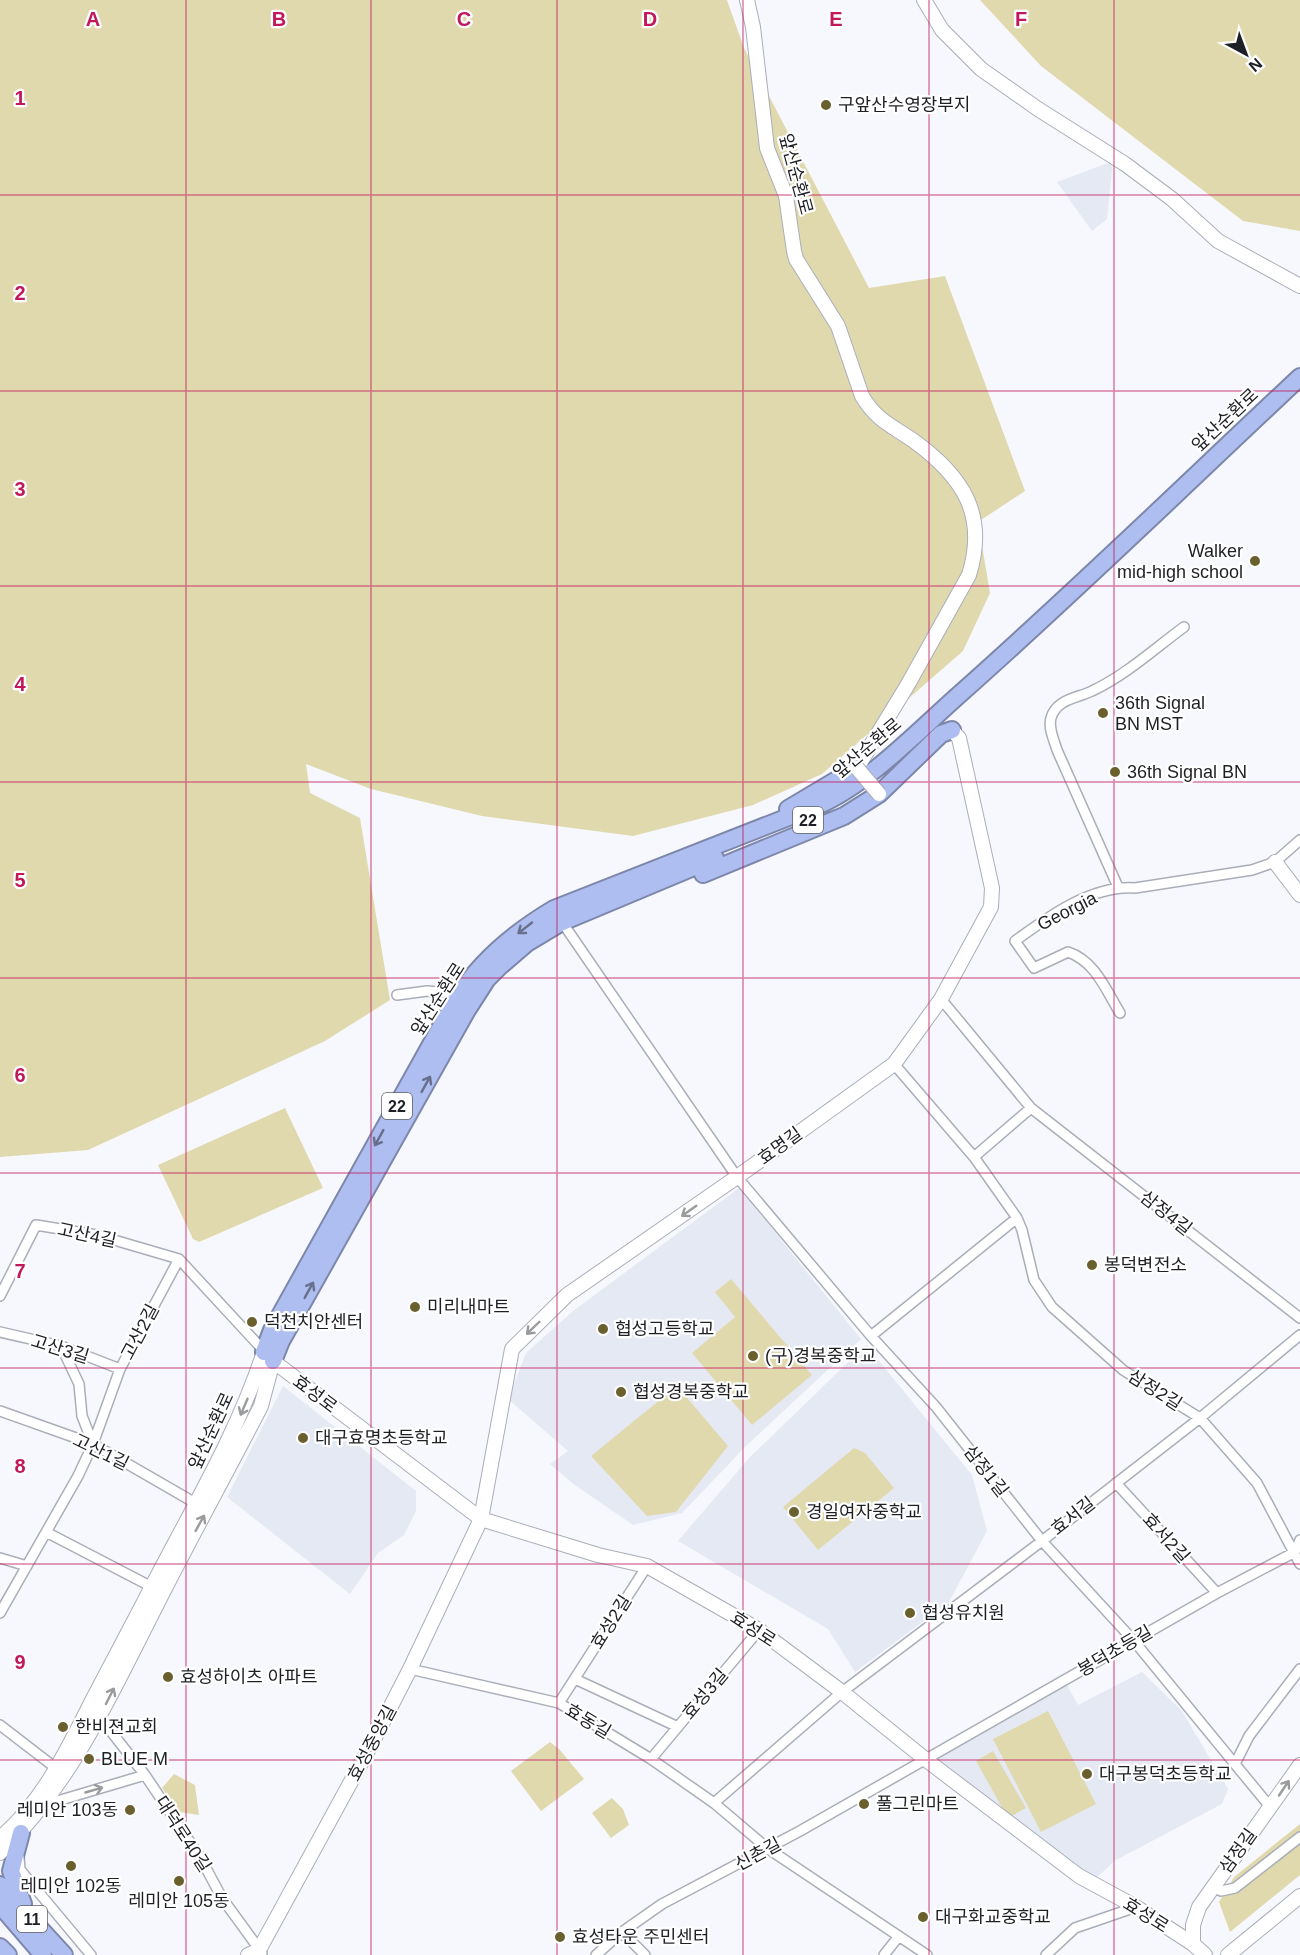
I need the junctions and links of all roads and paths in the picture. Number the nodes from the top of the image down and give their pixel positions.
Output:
1 (747, 0) edge
2 (924, 0) edge
3 (1297, 283) edge
4 (1300, 377) edge
5 (1300, 392) edge
6 (1184, 627) dead end
7 (999, 666) junction
8 (952, 730) joint
9 (856, 768) junction
10 (879, 794) junction
11 (1300, 840) edge
12 (1275, 862) junction
13 (1118, 887) junction
14 (1300, 895) edge
15 (578, 907) junction
16 (562, 922) junction
17 (459, 994) junction
18 (397, 995) dead end
19 (941, 999) junction
20 (1120, 1013) dead end
21 (894, 1064) junction
22 (1031, 1108) junction
23 (974, 1157) junction
24 (736, 1177) junction
25 (1017, 1218) junction
26 (179, 1259) junction
27 (0, 1296) edge
28 (1300, 1318) edge
29 (0, 1332) edge
30 (1300, 1335) edge
31 (871, 1336) junction
32 (61, 1346) junction
33 (269, 1356) junction
34 (120, 1369) junction
35 (0, 1412) edge
36 (1200, 1418) junction
37 (93, 1444) junction
38 (1116, 1483) junction
39 (197, 1504) junction
40 (481, 1519) junction
41 (46, 1532) junction
42 (1300, 1540) edge
43 (1042, 1541) junction
44 (1294, 1552) junction
45 (0, 1558) edge
46 (1300, 1564) edge
47 (27, 1566) junction
48 (647, 1566) junction
49 (152, 1587) junction
50 (1217, 1593) junction
51 (0, 1613) edge
52 (759, 1630) junction
53 (1134, 1641) junction
54 (410, 1669) junction
55 (1300, 1669) edge
56 (575, 1679) junction
57 (842, 1692) junction
58 (559, 1703) junction
59 (99, 1716) junction
60 (0, 1725) edge
61 (678, 1727) junction
62 (651, 1759) junction
63 (925, 1759) junction
64 (1235, 1764) junction
65 (1300, 1765) edge
66 (57, 1769) junction
67 (145, 1775) junction
68 (714, 1803) junction
69 (44, 1804) junction
70 (1270, 1808) junction
71 (1300, 1837) edge
72 (0, 1838) edge
73 (19, 1840) junction
74 (767, 1848) junction
75 (0, 1853) edge
76 (0, 1885) edge
77 (1212, 1887) junction
78 (0, 1895) edge
79 (1300, 1896) edge
80 (0, 1905) edge
81 (1136, 1907) junction
82 (27, 1913) junction
83 (0, 1920) edge
84 (622, 1932) junction
85 (899, 1936) junction
86 (1193, 1944) junction
87 (0, 1947) edge
88 (257, 1953) edge
89 (8, 1955) edge
90 (31, 1955) edge
91 (43, 1955) edge
92 (52, 1955) edge
93 (64, 1955) edge
94 (91, 1955) edge
95 (596, 1955) edge
96 (645, 1955) edge
97 (884, 1955) edge
98 (927, 1955) edge
99 (1047, 1955) edge
100 (1205, 1955) edge
101 (1228, 1955) edge

1 - 9 street, 앞산순환로
2 - 3 street
4 - 7 highway, 앞산순환로 / 22
5 - 7 highway, 앞산순환로 / 22
6 - 13 street
7 - 15 highway, 앞산순환로 / 22
8 - 10 highway
8 - 19 street, 효명길
9 - 10 street, bridge
9 - 15 highway
10 - 15 highway
11 - 12 street, Georgia
12 - 13 street, Georgia
12 - 14 street
13 - 20 street, Georgia
15 - 16 highway, 앞산순환로 / 22
15 -> 17 highway, 앞산순환로 / 22
16 - 24 street, 삼정1길
33 -> 16 highway, 앞산순환로 / 22
17 - 18 street
17 -> 33 highway, 앞산순환로 / 22
19 - 21 street, 효명길
19 - 22 street, 삼정4길
21 - 23 street, 삼정2길
21 - 24 street, 효명길
22 - 23 street
22 - 28 street, 삼정4길
23 - 25 street, 삼정2길
24 - 31 street, 삼정1길
24 -> 40 street, 효명길
25 - 31 street
25 - 36 street, 삼정2길
26 - 27 street, 고산4길
26 - 33 street
26 - 34 street, 고산2길
29 - 32 street, 고산3길
30 - 36 street, 효서길
31 - 43 street, 삼정1길
32 - 34 street, 고산3길
32 - 37 street
33 -> 39 street, 앞산순환로 / 22
33 - 40 street, 효성로
59 -> 33 street, 앞산순환로 / 22
34 - 37 street, 고산2길
35 - 37 street, 고산1길
36 - 38 street, 효서길
36 - 44 street, 삼정2길
37 - 39 street, 고산1길
37 - 41 street, 고산2길
38 - 43 street, 효서길
38 - 50 street, 효서2길
39 - 49 street, 앞산순환로 / 22
40 - 48 street, 효성로
40 - 54 street, 효성중앙길
41 - 47 street, 고산2길
41 - 49 street
42 - 44 street
43 - 53 street, 삼정1길
43 - 57 street, 효서길
44 - 46 street, 삼정2길
44 - 50 street, 봉덕초등길
45 - 47 street
47 - 51 street, 고산2길
48 - 52 street, 효성로
48 - 56 street, 효성2길
49 - 66 street, 앞산순환로 / 22
50 - 53 street, 봉덕초등길
52 - 57 street, 효성로
52 - 61 street, 효성3길
53 - 63 street, 봉덕초등길
53 - 64 street, 삼정1길
54 - 58 street, 효동길
54 - 88 street, 효성중앙길
55 - 64 street
56 - 58 street, 효성2길
56 - 61 street
57 - 63 street, 효성로
57 - 68 street
58 - 62 street, 효동길
59 - 67 street, 대덕로40길
59 - 69 street, 앞산순환로 / 22
60 - 66 street
61 - 62 street, 효성3길
62 - 68 street, 효동길
63 - 74 street, 신촌길
63 - 81 street, 효성로
64 - 70 street, 삼정1길
70 -> 65 street, 삼정길
66 - 72 street, 앞산순환로
69 -> 67 street
67 - 88 street, 대덕로40길
68 - 74 street, 효동길
69 - 73 street, 앞산순환로 / 22
70 - 77 street, 삼정길
71 - 77 street
73 - 75 street, 앞산순환로
73 - 82 highway
73 - 94 street
74 - 84 street, 신촌길
74 - 85 street, 효동길
76 - 82 highway, 11
77 - 86 street, 삼정길
78 - 92 highway
79 - 101 street
80 - 91 highway
81 - 86 street, 효성로
81 - 99 street
82 - 93 highway, 11
83 - 90 highway
84 - 95 street, 신촌길
84 - 96 street
85 - 97 street
85 - 98 street, 효동길
86 - 100 street, 효성로
87 - 89 highway

